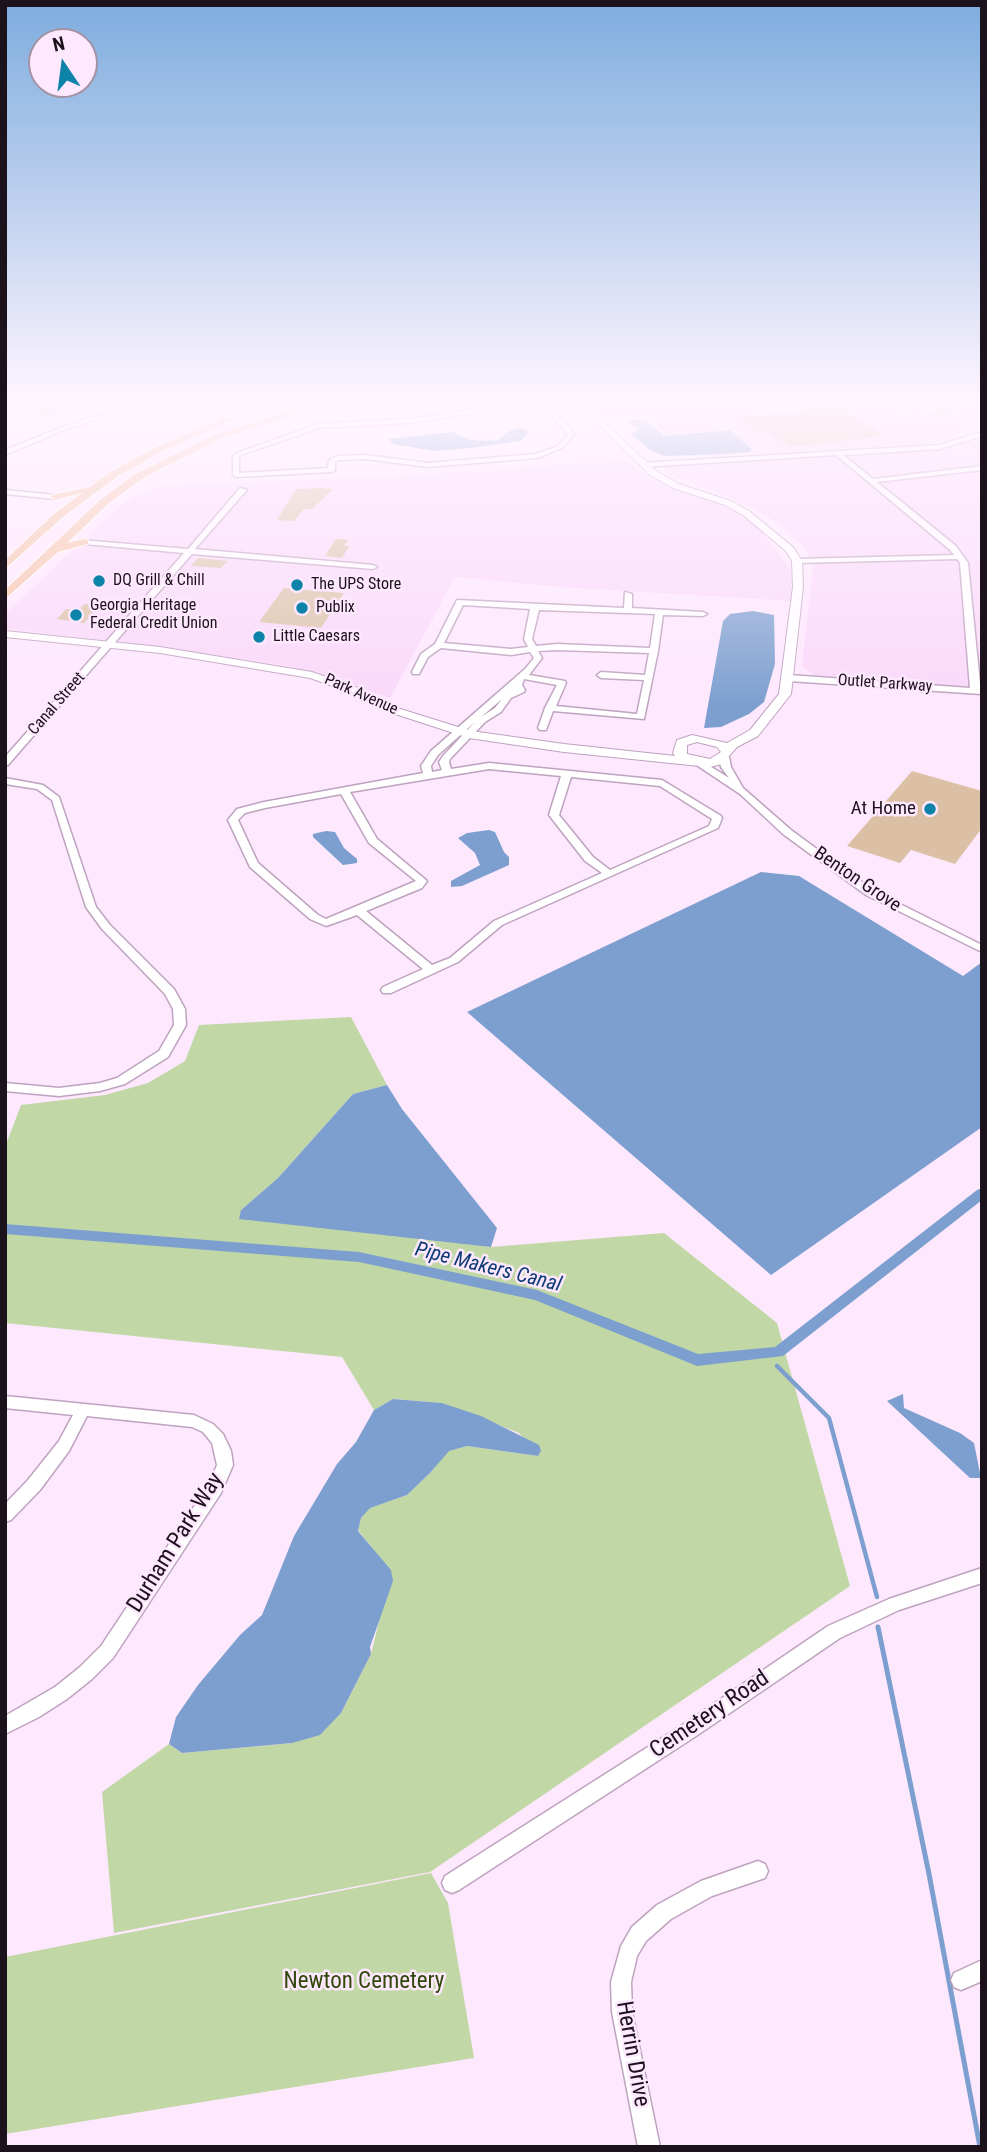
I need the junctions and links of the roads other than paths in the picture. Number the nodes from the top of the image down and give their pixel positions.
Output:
1 (62, 505) edge
2 (72, 505) edge
3 (99, 505) edge
4 (230, 505) edge
5 (726, 505) edge
6 (900, 505) edge
7 (59, 515) junction
8 (77, 526) junction
9 (44, 529) junction
10 (62, 541) junction
11 (84, 542) junction
12 (191, 551) junction
13 (50, 553) junction
14 (958, 555) junction
15 (796, 559) junction
16 (5, 566) edge
17 (373, 567) dead end
18 (628, 594) dead end
19 (5, 596) edge
20 (535, 607) junction
21 (628, 611) junction
22 (659, 612) junction
23 (703, 614) dead end
24 (5, 634) edge
25 (109, 645) junction
26 (439, 645) junction
27 (533, 649) junction
28 (654, 651) junction
29 (416, 672) dead end
30 (601, 675) dead end
31 (648, 678) junction
32 (789, 678) junction
33 (519, 680) junction
34 (979, 691) edge
35 (550, 708) junction
36 (542, 728) dead end
37 (757, 728) junction
38 (457, 732) junction
39 (469, 734) junction
40 (708, 739) junction
41 (681, 743) junction
42 (632, 754) junction
43 (726, 755) junction
44 (694, 761) junction
45 (5, 764) edge
46 (447, 771) junction
47 (567, 774) junction
48 (428, 775) junction
49 (5, 781) edge
50 (344, 790) junction
51 (743, 793) junction
52 (609, 874) junction
53 (359, 911) junction
54 (982, 949) edge
55 (432, 970) junction
56 (387, 990) dead end
57 (5, 1087) edge
58 (5, 1402) edge
59 (83, 1410) junction
60 (5, 1515) edge
61 (982, 1575) edge
62 (5, 1725) edge
63 (758, 1871) dead end
64 (452, 1883) dead end
65 (982, 1970) edge
66 (961, 1980) dead end
67 (649, 2147) edge

1 - 7 main road
2 - 7 main road
3 - 8 main road
4 - 12 street, Canal Street
5 - 15 street
6 - 14 street
7 - 9 main road
8 - 10 main road
8 - 11 main road
9 - 10 main road
9 - 16 main road
10 - 11 main road
10 - 13 main road
11 - 12 street
11 - 13 main road
12 - 17 street
12 - 25 street, Canal Street
13 - 19 main road
14 - 15 street
14 - 34 street
15 - 32 street
18 - 21 street
20 - 21 street
20 - 26 street
20 - 27 street
21 - 22 street
22 - 23 street
22 - 28 street
24 - 25 street, Park Avenue
25 - 38 street, Park Avenue
25 - 45 street, Canal Street
26 - 27 street
26 - 29 street
27 - 28 street
27 - 33 street
28 - 31 street
30 - 31 street
31 - 35 street
32 - 34 street, Outlet Parkway
32 - 37 street
33 - 35 street
33 - 38 street
33 - 39 street
35 - 36 street
37 - 40 street, Park Avenue
37 - 43 street
38 - 39 street, Park Avenue
38 - 48 street
39 - 42 street, Park Avenue
39 - 46 street
40 - 41 street, Park Avenue
40 - 43 street
41 - 42 street, Park Avenue
41 - 44 street
42 - 44 street, Park Avenue
43 - 44 street, Park Avenue
43 - 51 street, Benton Grove
44 - 51 street, Benton Grove
46 - 47 street
46 - 48 street
47 - 52 street
47 - 52 street
48 - 50 street
49 - 57 street
50 - 53 street
50 - 53 street
51 - 54 street, Benton Grove
52 - 55 street
53 - 55 street
55 - 56 street
58 - 59 street, Durham Park Way
59 - 60 street
59 - 62 street, Durham Park Way
61 - 64 street, Cemetery Road
63 - 67 street, Herrin Drive
65 - 66 street

